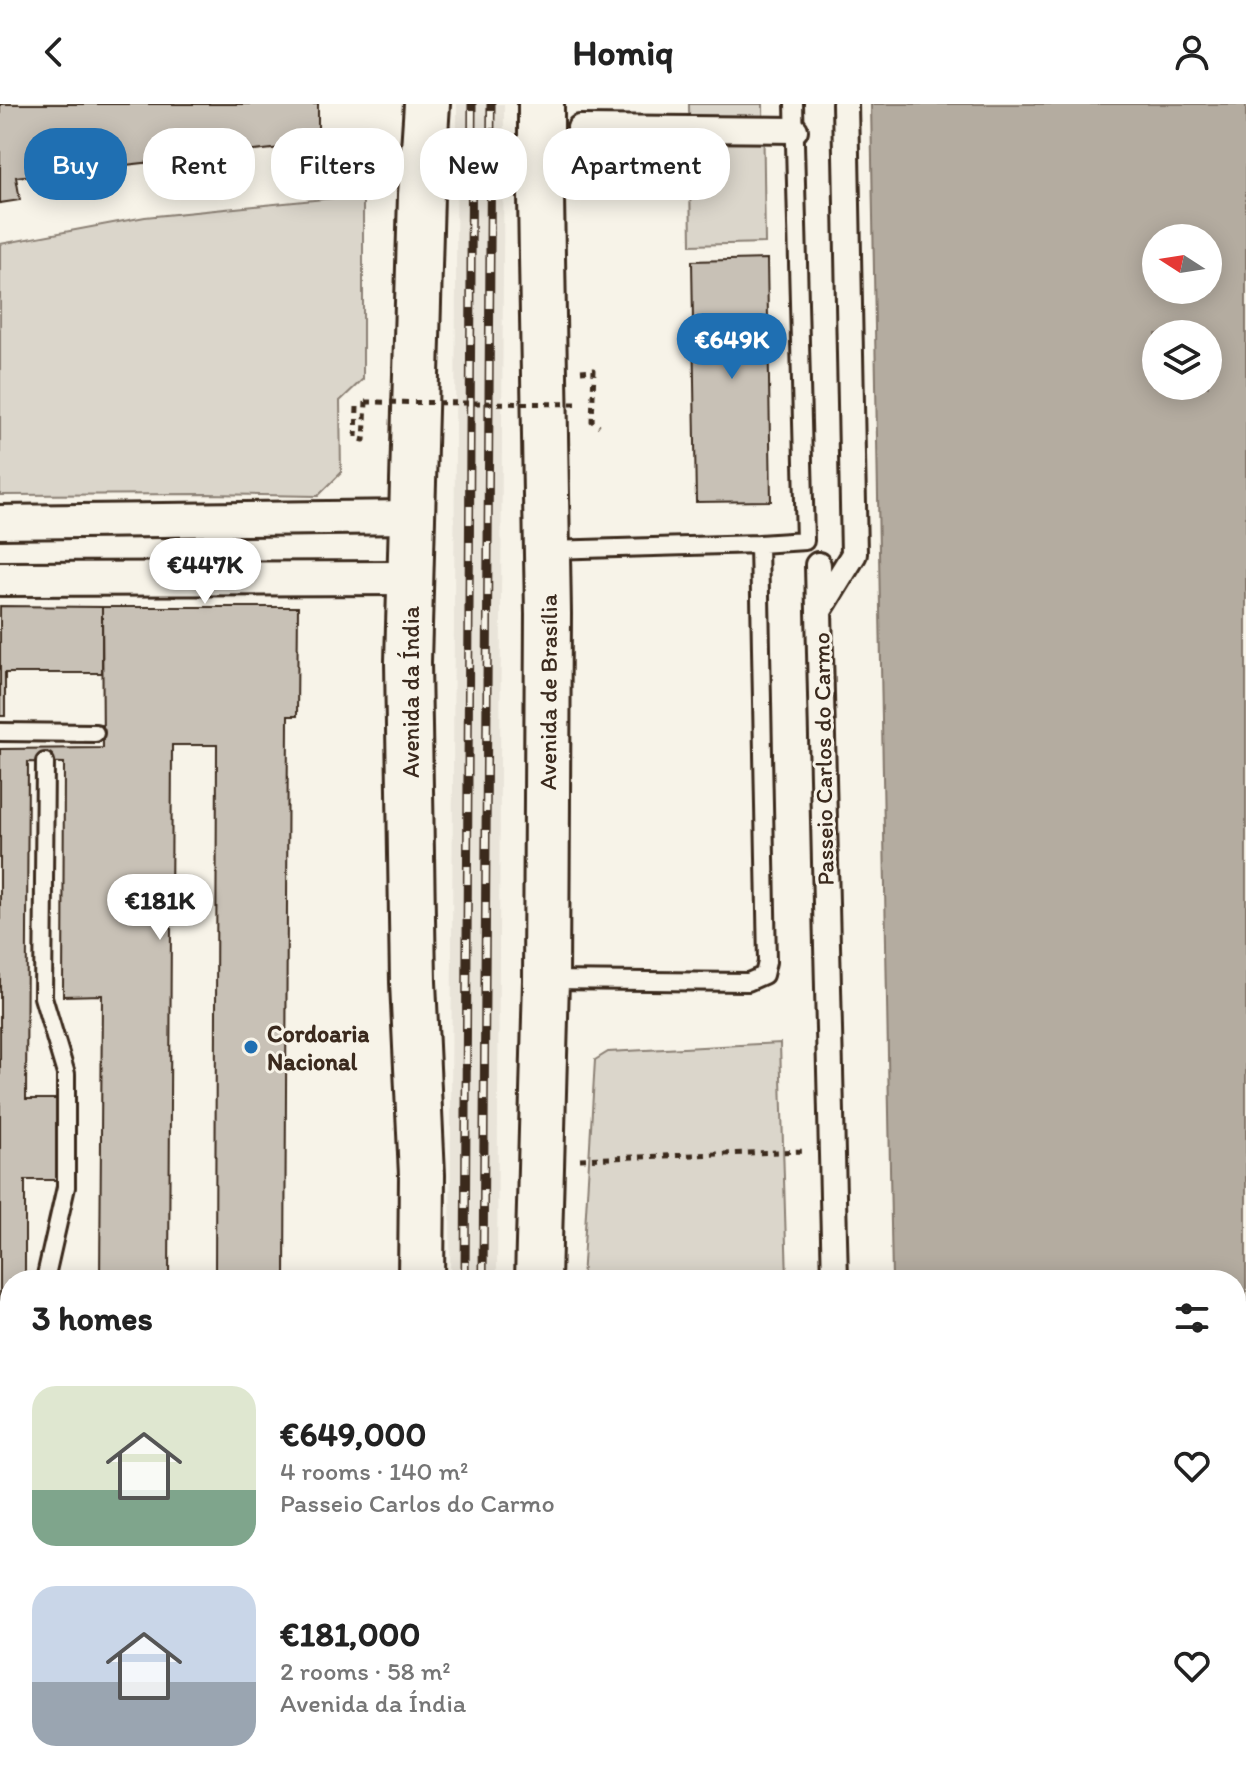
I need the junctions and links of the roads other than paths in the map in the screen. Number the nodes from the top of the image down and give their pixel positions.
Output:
1 (427, 104) edge
2 (541, 104) edge
3 (794, 104) edge
4 (845, 104) edge
5 (730, 129) edge
6 (795, 130) junction
7 (411, 517) junction
8 (0, 522) edge
9 (759, 544) junction
10 (547, 550) junction
11 (818, 565) dead end
12 (409, 578) junction
13 (0, 579) edge
14 (819, 611) junction
15 (0, 732) edge
16 (95, 733) dead end
17 (46, 748) junction
18 (546, 980) junction
19 (47, 1270) edge
20 (421, 1270) edge
21 (538, 1270) edge
22 (835, 1270) edge

1 - 7 main road, Avenida da Índia
2 - 10 main road, Avenida de Brasília
3 - 6 lane
4 - 14 street, Passeio Carlos do Carmo
5 - 6 street
6 - 9 lane
7 - 8 street
7 - 12 main road, Avenida da Índia
9 - 10 lane
9 - 18 lane
10 - 18 main road, Avenida de Brasília
11 - 14 street
12 - 13 street
12 - 20 main road, Avenida da Índia
14 - 22 street, Passeio Carlos do Carmo
15 - 17 lane
16 - 17 lane
17 - 19 lane
18 - 21 main road, Avenida de Brasília

